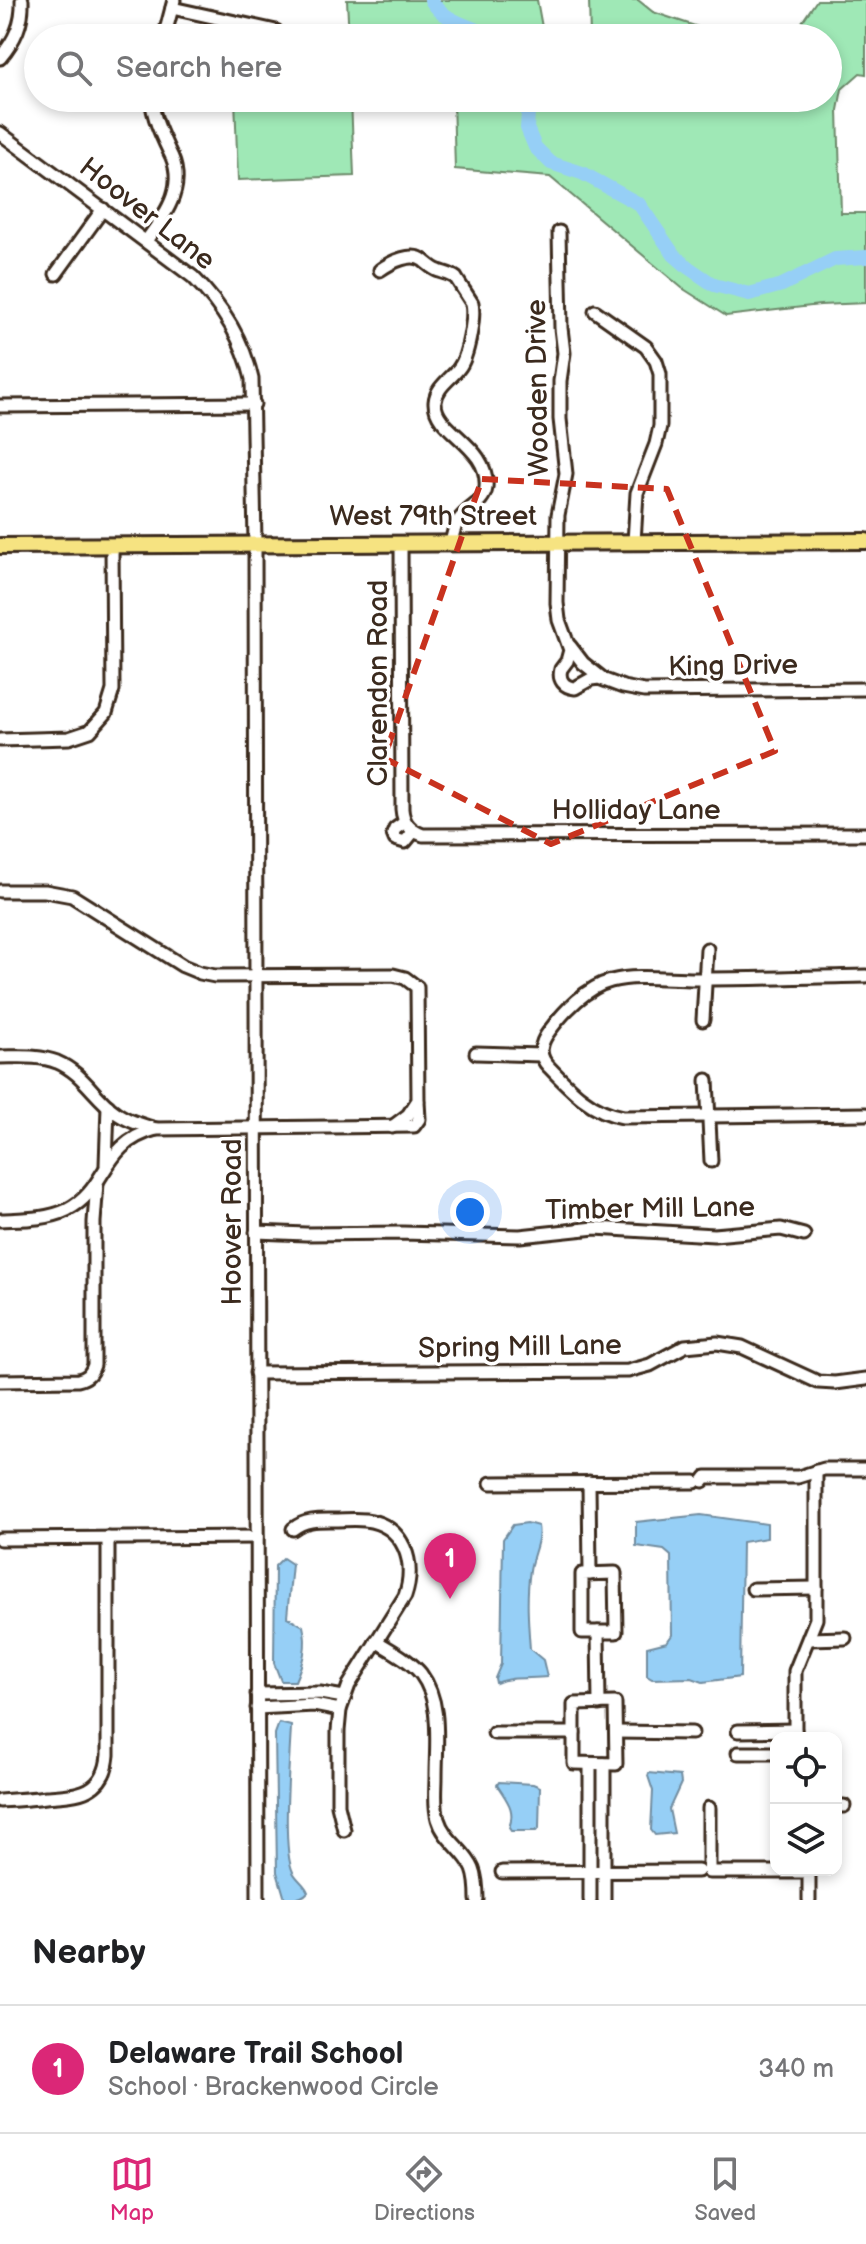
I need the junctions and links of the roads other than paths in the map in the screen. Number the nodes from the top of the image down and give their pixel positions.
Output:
1 (22, 0) edge
2 (173, 4) edge
3 (168, 24) edge
4 (249, 24) edge
5 (0, 58) edge
6 (154, 112) edge
7 (0, 133) edge
8 (103, 209) junction
9 (559, 232) dead end
10 (146, 241) junction
11 (380, 270) dead end
12 (56, 274) dead end
13 (595, 311) dead end
14 (254, 404) junction
15 (0, 406) edge
16 (866, 541) edge
17 (557, 542) junction
18 (634, 542) junction
19 (255, 543) junction
20 (401, 543) junction
21 (451, 543) junction
22 (112, 545) junction
23 (0, 546) edge
24 (570, 646) junction
25 (602, 678) junction
26 (866, 689) edge
27 (0, 740) edge
28 (409, 827) junction
29 (393, 834) dead end
30 (866, 834) edge
31 (0, 891) edge
32 (707, 949) dead end
33 (256, 975) junction
34 (866, 976) edge
35 (705, 979) junction
36 (703, 1020) dead end
37 (541, 1052) junction
38 (476, 1053) dead end
39 (0, 1057) edge
40 (707, 1080) dead end
41 (418, 1100) junction
42 (108, 1106) junction
43 (866, 1114) edge
44 (709, 1116) junction
45 (256, 1127) junction
46 (392, 1127) junction
47 (156, 1129) junction
48 (711, 1161) dead end
49 (106, 1166) junction
50 (97, 1183) junction
51 (70, 1209) junction
52 (0, 1220) edge
53 (94, 1222) junction
54 (256, 1232) junction
55 (804, 1235) dead end
56 (256, 1373) junction
57 (866, 1379) edge
58 (0, 1381) edge
59 (866, 1469) edge
60 (816, 1471) junction
61 (589, 1482) junction
62 (491, 1483) dead end
63 (293, 1529) dead end
64 (257, 1537) junction
65 (108, 1538) junction
66 (0, 1539) edge
67 (590, 1574) junction
68 (816, 1588) junction
69 (753, 1589) dead end
70 (598, 1632) junction
71 (845, 1638) dead end
72 (809, 1639) junction
73 (376, 1641) junction
74 (257, 1694) junction
75 (342, 1704) junction
76 (599, 1704) junction
77 (257, 1708) junction
78 (738, 1731) dead end
79 (616, 1732) junction
80 (795, 1732) edge
81 (494, 1733) dead end
82 (574, 1733) junction
83 (692, 1733) dead end
84 (770, 1733) edge
85 (738, 1753) dead end
86 (770, 1753) edge
87 (590, 1764) junction
88 (604, 1764) junction
89 (0, 1801) edge
90 (709, 1808) dead end
91 (344, 1830) dead end
92 (590, 1871) junction
93 (604, 1871) junction
94 (698, 1871) dead end
95 (770, 1871) edge
96 (502, 1872) dead end
97 (809, 1876) edge
98 (258, 1900) edge
99 (477, 1900) edge
100 (590, 1900) edge
101 (604, 1900) edge
102 (809, 1900) edge

1 - 5 street
2 - 3 street
2 - 4 street
6 - 10 street
7 - 8 street, Hoover Lane
8 - 10 street, Hoover Lane
8 - 12 street
9 - 17 street, Wooden Drive
10 - 14 street, Hoover Lane
11 - 21 street
13 - 18 street
14 - 15 street
14 - 19 street, Hoover Lane
16 - 18 main road, West 79th Street
17 - 18 main road, West 79th Street
17 - 21 main road, West 79th Street
17 - 24 street, King Drive
19 - 20 main road, West 79th Street
19 - 22 main road, West 79th Street
19 - 33 street, Hoover Road
20 - 21 main road, West 79th Street
20 - 28 street, Clarendon Road
22 - 23 main road, West 79th Street
22 - 27 street
24 - 25 street, King Drive
24 - 25 street, King Drive
25 - 26 street, King Drive
28 - 29 street, Clarendon Road
28 - 30 street, Holliday Lane
31 - 33 street
32 - 35 street
33 - 41 street
33 - 45 street, Hoover Road
34 - 35 street
35 - 36 street
35 - 37 street
37 - 38 street
37 - 44 street
39 - 42 street
40 - 44 street
41 - 46 street
41 - 46 street
42 - 47 street
42 - 49 street
43 - 44 street
44 - 48 street
45 - 46 street
45 - 47 street
45 - 54 street, Hoover Road
47 - 49 street
49 - 50 street
50 - 51 street
50 - 53 street
51 - 52 street
51 - 53 street
53 - 58 street
54 - 55 street, Timber Mill Lane
54 - 56 street, Hoover Road
56 - 57 street, Spring Mill Lane
56 - 64 street, Hoover Road
59 - 60 street
60 - 61 street
60 - 68 street
61 - 62 street
61 - 67 street
63 - 73 street
64 - 65 street
64 - 74 street, Hoover Road
65 - 66 street
65 - 89 street
67 - 70 street
67 - 70 street
68 - 69 street
68 - 72 street
70 - 76 street
71 - 72 street
72 - 80 street
73 - 75 street
73 - 99 street
74 - 75 street
74 - 77 street, Hoover Road
75 - 77 street
75 - 91 street
76 - 79 street
76 - 82 street
77 - 98 street, Hoover Road
78 - 84 street
79 - 83 street
79 - 88 street
81 - 82 street
82 - 87 street
85 - 86 street
87 - 88 street
87 - 92 street
88 - 93 street
90 - 95 street
92 - 93 street
92 - 96 street
92 - 100 street
93 - 94 street
93 - 101 street
97 - 102 street

